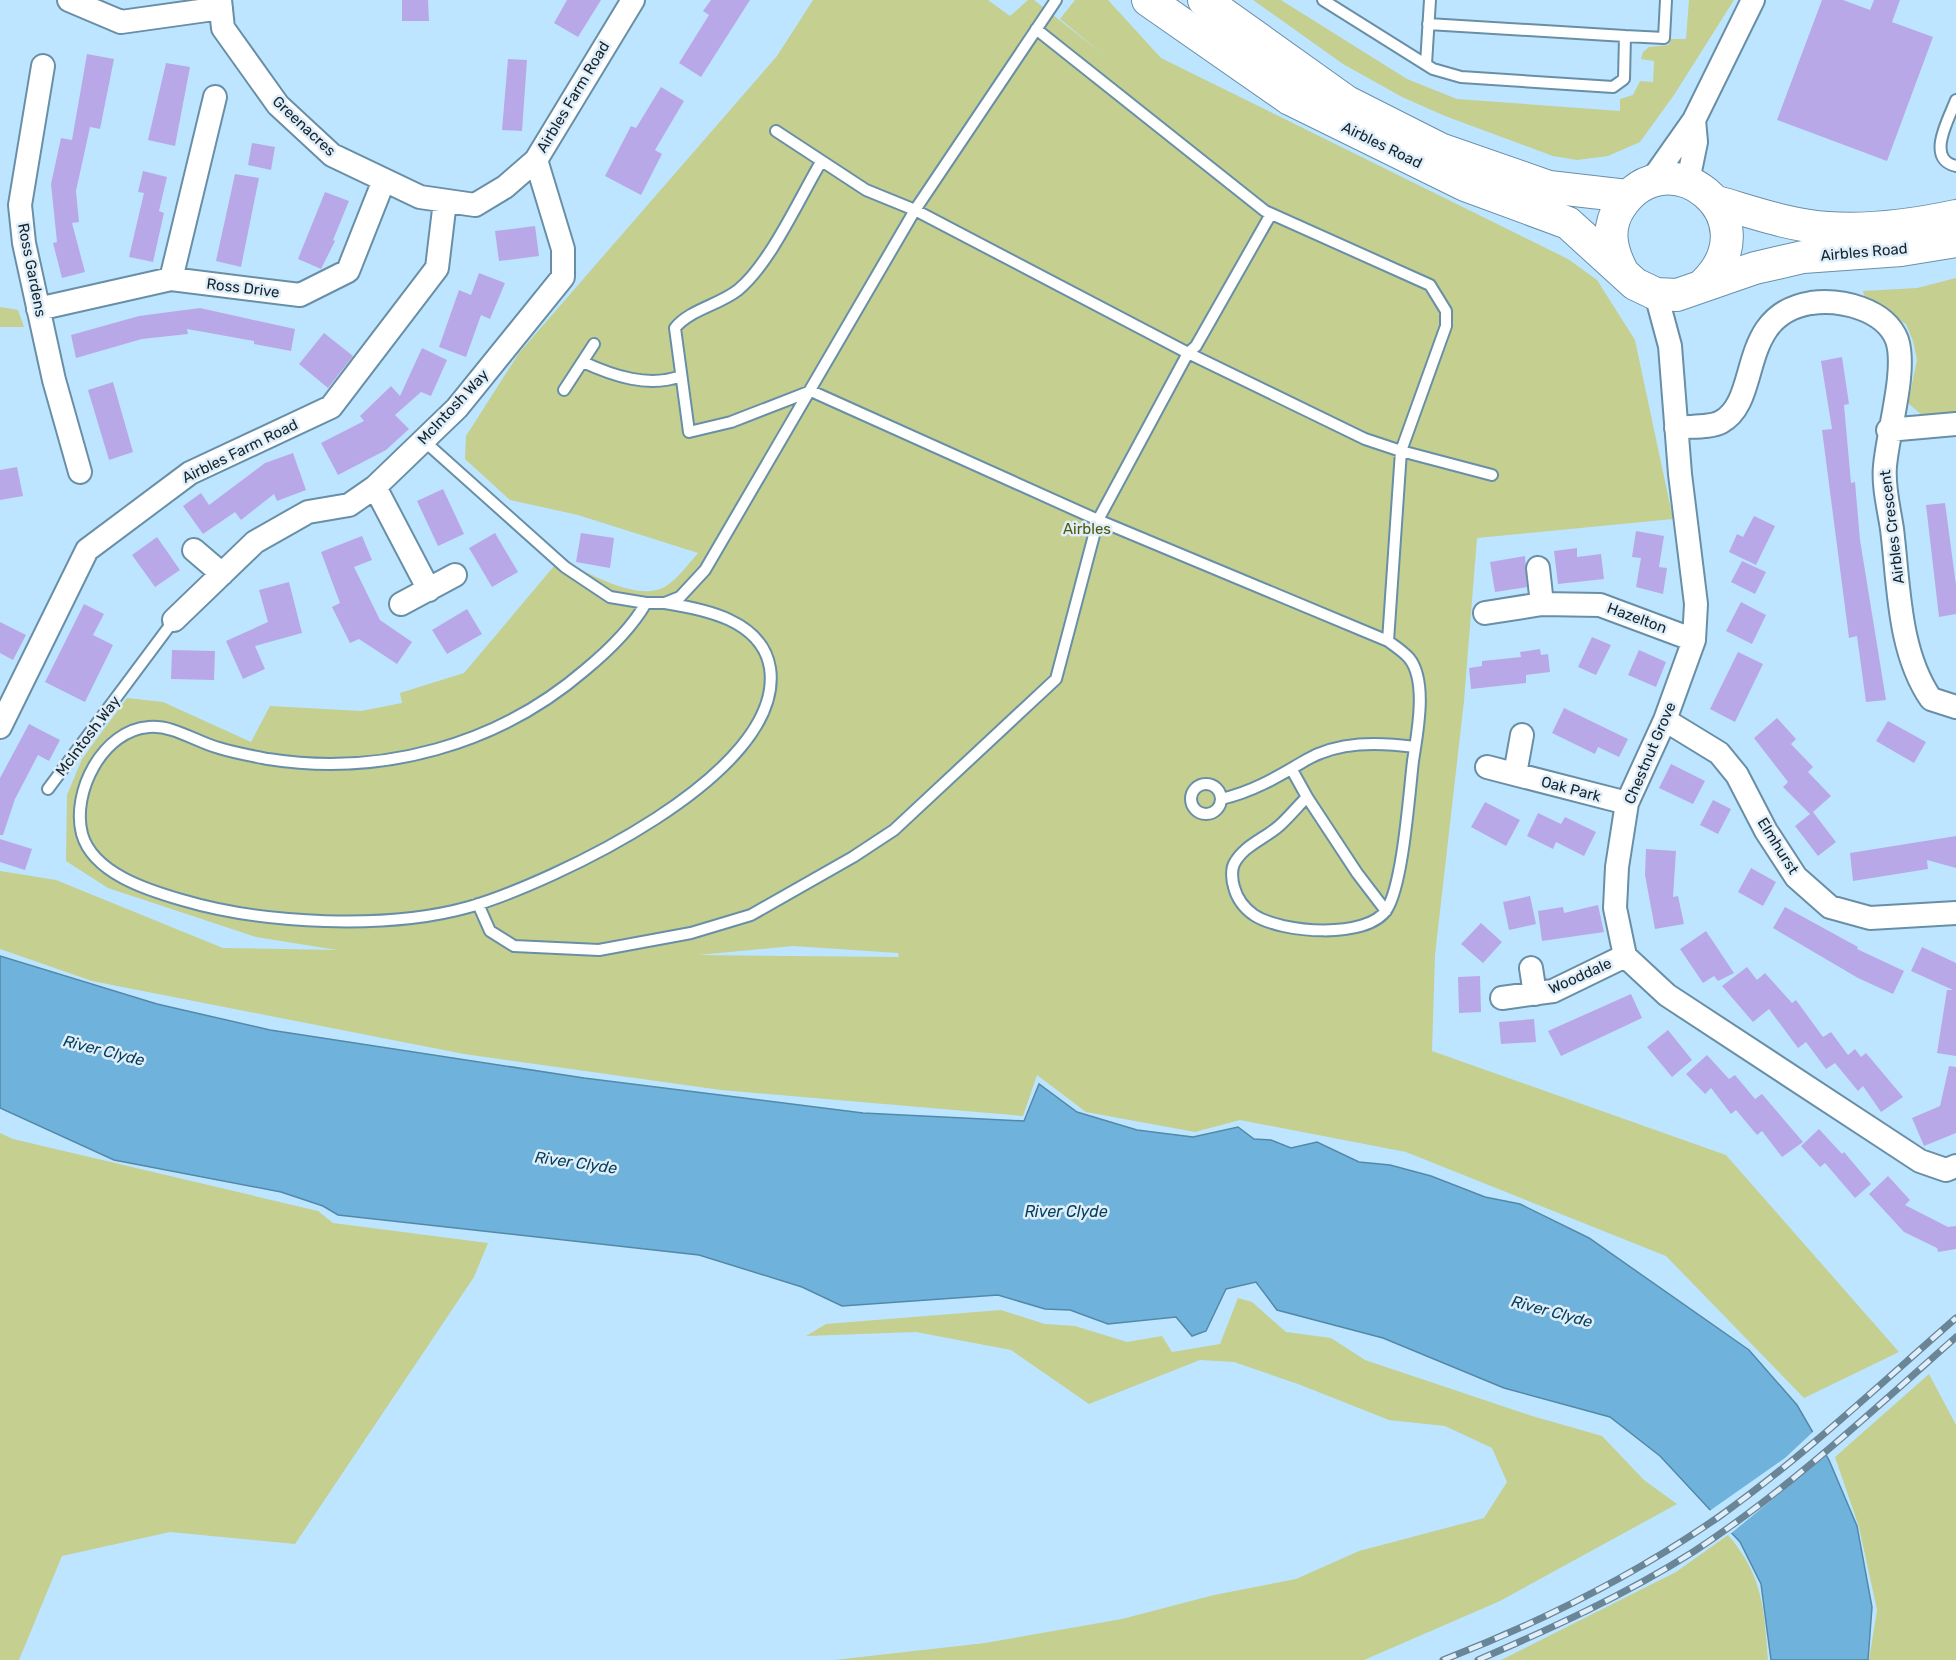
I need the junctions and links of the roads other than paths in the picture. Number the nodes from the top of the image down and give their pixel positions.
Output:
1 (632, 0) edge
2 (1056, 0) edge
3 (1148, 0) edge
4 (1204, 0) edge
5 (1323, 0) edge
6 (1430, 0) edge
7 (1666, 0) edge
8 (1753, 0) edge
9 (77, 2) edge
10 (221, 4) edge
11 (1428, 24) junction
12 (1036, 29) junction
13 (1625, 36) junction
14 (1426, 64) junction
15 (43, 66) dead end
16 (215, 97) dead end
17 (1956, 100) edge
18 (1694, 120) junction
19 (776, 131) dead end
20 (536, 160) junction
21 (821, 162) junction
22 (1956, 166) edge
23 (384, 180) junction
24 (1688, 181) junction
25 (506, 187) joint
26 (1639, 188) junction
27 (445, 201) junction
28 (1717, 202) junction
29 (915, 210) junction
30 (1271, 214) junction
31 (1956, 216) edge
32 (1956, 242) edge
33 (1623, 273) junction
34 (171, 279) junction
35 (1679, 291) junction
36 (38, 309) junction
37 (594, 344) dead end
38 (1188, 353) junction
39 (584, 362) junction
40 (681, 376) junction
41 (564, 390) dead end
42 (811, 391) junction
43 (1956, 424) edge
44 (1676, 428) junction
45 (1888, 430) junction
46 (423, 440) junction
47 (1401, 451) junction
48 (80, 472) dead end
49 (1492, 475) dead end
50 (375, 487) junction
51 (1098, 520) junction
52 (194, 550) dead end
53 (1538, 568) dead end
54 (222, 574) junction
55 (455, 575) dead end
56 (429, 590) junction
57 (646, 603) junction
58 (665, 603) junction
59 (401, 604) dead end
60 (1542, 604) junction
61 (1485, 613) dead end
62 (174, 620) joint
63 (1694, 640) junction
64 (1388, 641) junction
65 (1956, 707) edge
66 (1665, 720) junction
67 (0, 727) edge
68 (1522, 735) dead end
69 (1415, 747) junction
70 (1487, 767) dead end
71 (1292, 770) junction
72 (1515, 774) junction
73 (48, 789) dead end
74 (1307, 797) junction
75 (1221, 799) dead end
76 (1627, 803) junction
77 (478, 904) junction
78 (1386, 911) junction
79 (1956, 913) edge
80 (1625, 956) junction
81 (1531, 968) dead end
82 (1534, 994) junction
83 (1502, 998) dead end
84 (1951, 1168) edge

1 - 20 street, Airbles Farm Road
2 - 12 lane
3 - 33 main road, Airbles Road
4 - 26 main road, Airbles Road
5 - 14 lane
6 - 11 lane
7 - 13 lane
8 - 18 street
9 - 10 street
10 - 23 street, Greenacres
11 - 13 lane
11 - 14 lane
12 - 29 lane
12 - 30 lane
13 - 14 lane
15 - 36 street, Ross Gardens
16 - 34 street
17 - 22 lane
18 - 24 street
18 - 26 street
19 - 21 lane
20 - 25 street, Airbles Farm Road
20 - 46 street, McIntosh Way
21 - 29 lane
21 - 40 lane
23 - 27 street, Greenacres
23 - 34 street, Ross Drive
24 - 26 main road, Airbles Road
24 - 28 main road, Airbles Road
25 - 27 street, Greenacres
26 - 33 main road
27 - 67 street, Airbles Farm Road
28 - 31 main road, Airbles Road
28 - 35 main road
29 - 38 lane
29 - 42 lane
30 - 38 lane
30 - 47 lane
32 - 35 main road, Airbles Road
33 - 35 main road, Airbles Road
34 - 36 street, Ross Drive
35 - 44 street, Chestnut Grove
36 - 48 street, Ross Gardens
37 - 39 lane
38 - 47 lane
38 - 51 lane
39 - 40 lane
39 - 41 lane
40 - 42 lane
42 - 51 lane
42 - 58 lane
43 - 45 street
44 - 45 street, Airbles Crescent
44 - 63 street, Chestnut Grove
45 - 65 street, Airbles Crescent
46 - 50 street, McIntosh Way
46 - 57 lane
47 - 49 lane
47 - 64 lane
50 - 54 street, McIntosh Way
50 - 56 street
51 - 64 lane
51 - 77 lane
52 - 54 street
53 - 60 street
54 - 62 street, McIntosh Way
55 - 56 street
56 - 59 street
57 - 58 lane
57 - 77 lane
58 - 77 lane
60 - 61 street, Hazelton
60 - 63 street, Hazelton
62 - 73 lane, McIntosh Way
63 - 66 street, Chestnut Grove
64 - 69 lane
66 - 76 street, Chestnut Grove
66 - 79 street, Elmhurst
68 - 72 street
69 - 71 lane
69 - 78 lane
70 - 72 street, Oak Park
71 - 74 lane
71 - 75 lane
72 - 76 street, Oak Park
74 - 78 lane
74 - 78 lane
76 - 80 street, Chestnut Grove
80 - 82 street, Wooddale
80 - 84 street
81 - 82 street, Wooddale
82 - 83 street, Wooddale

